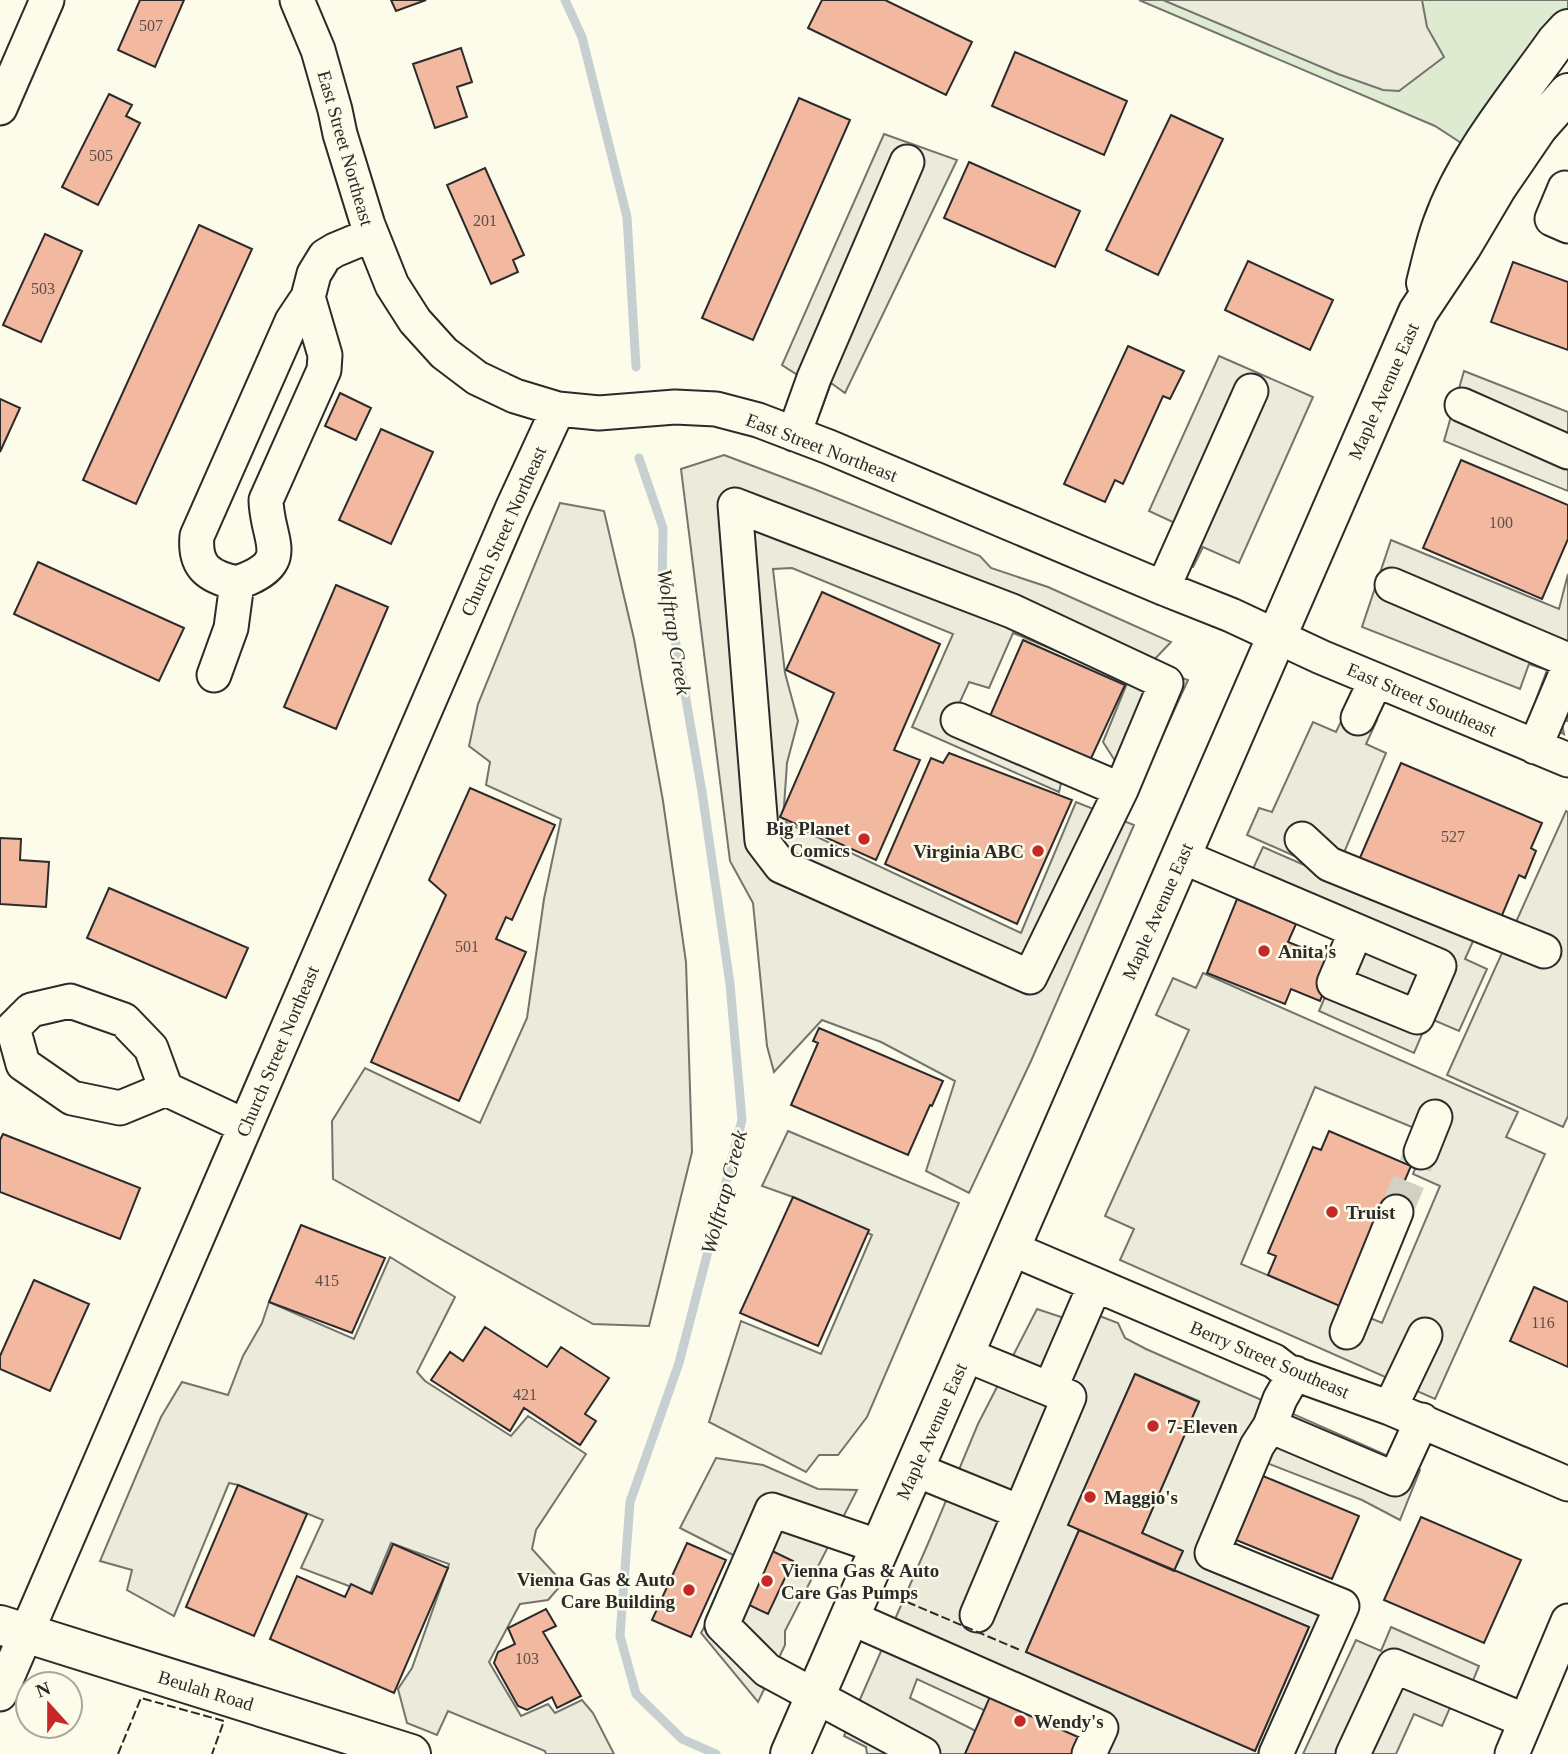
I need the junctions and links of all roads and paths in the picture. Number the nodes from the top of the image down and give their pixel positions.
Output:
1 (47, 0) edge
2 (297, 0) edge
3 (1568, 29) edge
4 (1568, 93) edge
5 (0, 108) edge
6 (907, 162) dead end
7 (1565, 188) dead end
8 (1568, 226) edge
9 (372, 235) junction
10 (308, 297) junction
11 (1418, 312) junction
12 (1251, 391) dead end
13 (1462, 405) dead end
14 (558, 409) junction
15 (794, 434) junction
16 (1568, 452) edge
17 (225, 474) junction
18 (270, 491) junction
19 (237, 583) junction
20 (1392, 585) dead end
21 (1163, 588) junction
22 (1276, 636) junction
23 (1568, 660) edge
24 (1568, 669) edge
25 (214, 675) dead end
26 (1376, 680) junction
27 (1357, 718) dead end
28 (958, 720) dead end
29 (1535, 747) junction
30 (1568, 760) edge
31 (1121, 790) junction
32 (1302, 839) dead end
33 (1181, 856) junction
34 (1356, 931) dead end
35 (1544, 951) dead end
36 (6, 1041) edge
37 (166, 1089) junction
38 (1435, 1117) dead end
39 (245, 1126) junction
40 (1421, 1152) tunnel mouth
41 (1396, 1212) tunnel mouth
42 (1010, 1248) junction
43 (1095, 1285) junction
44 (1347, 1332) dead end
45 (1425, 1335) dead end
46 (964, 1354) junction
47 (1295, 1373) junction
48 (1049, 1389) junction
49 (1390, 1408) junction
50 (1422, 1420) junction
51 (1270, 1426) junction
52 (914, 1469) junction
53 (1568, 1484) edge
54 (1020, 1513) junction
55 (880, 1547) junction
56 (977, 1615) dead end
57 (849, 1618) junction
58 (1568, 1621) edge
59 (13, 1629) edge
60 (0, 1694) edge
61 (815, 1696) junction
62 (1526, 1721) junction
63 (411, 1754) edge
64 (790, 1754) edge
65 (923, 1754) edge
66 (1089, 1754) edge
67 (1276, 1754) edge
68 (1353, 1754) edge
69 (1512, 1754) edge

1 - 5 street
2 - 9 street, East Street Northeast
3 - 11 main road
4 - 11 main road, Maple Avenue East
6 - 15 street
7 - 8 street
9 - 10 street
9 - 14 street, East Street Northeast
10 - 17 street
10 - 18 street
11 - 22 main road, Maple Avenue East
12 - 21 street
13 - 16 street
14 - 15 street, East Street Northeast
14 - 39 street, Church Street Northeast
15 - 21 street, East Street Northeast
17 - 18 street
17 - 19 street
18 - 19 street
19 - 25 street
20 - 23 street
21 - 22 street, East Street Northeast
22 - 26 street, East Street Southeast
22 - 33 main road, Maple Avenue East
24 - 29 street
26 - 27 street
26 - 29 street, East Street Southeast
28 - 31 street
29 - 30 street, East Street Southeast
31 - 31 street
32 - 35 street
33 - 34 street
33 - 42 main road, Maple Avenue East
36 - 37 street
36 - 37 street
37 - 39 street
38 - 40 street
39 - 59 street, Church Street Northeast
41 - 44 street
42 - 43 street, Berry Street Southeast
42 - 46 main road, Maple Avenue East
43 - 47 street, Berry Street Southeast
43 - 48 street
45 - 49 street
46 - 48 street
46 - 52 main road, Maple Avenue East
47 - 49 street, Berry Street Southeast
47 - 51 street
48 - 54 street
49 - 50 street, Berry Street Southeast
50 - 51 street
50 - 53 street, Berry Street Southeast
51 - 67 street
52 - 54 street
52 - 55 main road, Maple Avenue East
54 - 56 street
55 - 57 main road, Maple Avenue East
55 - 61 street
57 - 61 main road, Maple Avenue East
57 - 66 street
58 - 62 street
59 - 60 street, Church Street Northeast
59 - 63 main road, Beulah Road
61 - 64 main road, Maple Avenue East
61 - 65 street
62 - 68 street
62 - 69 street

